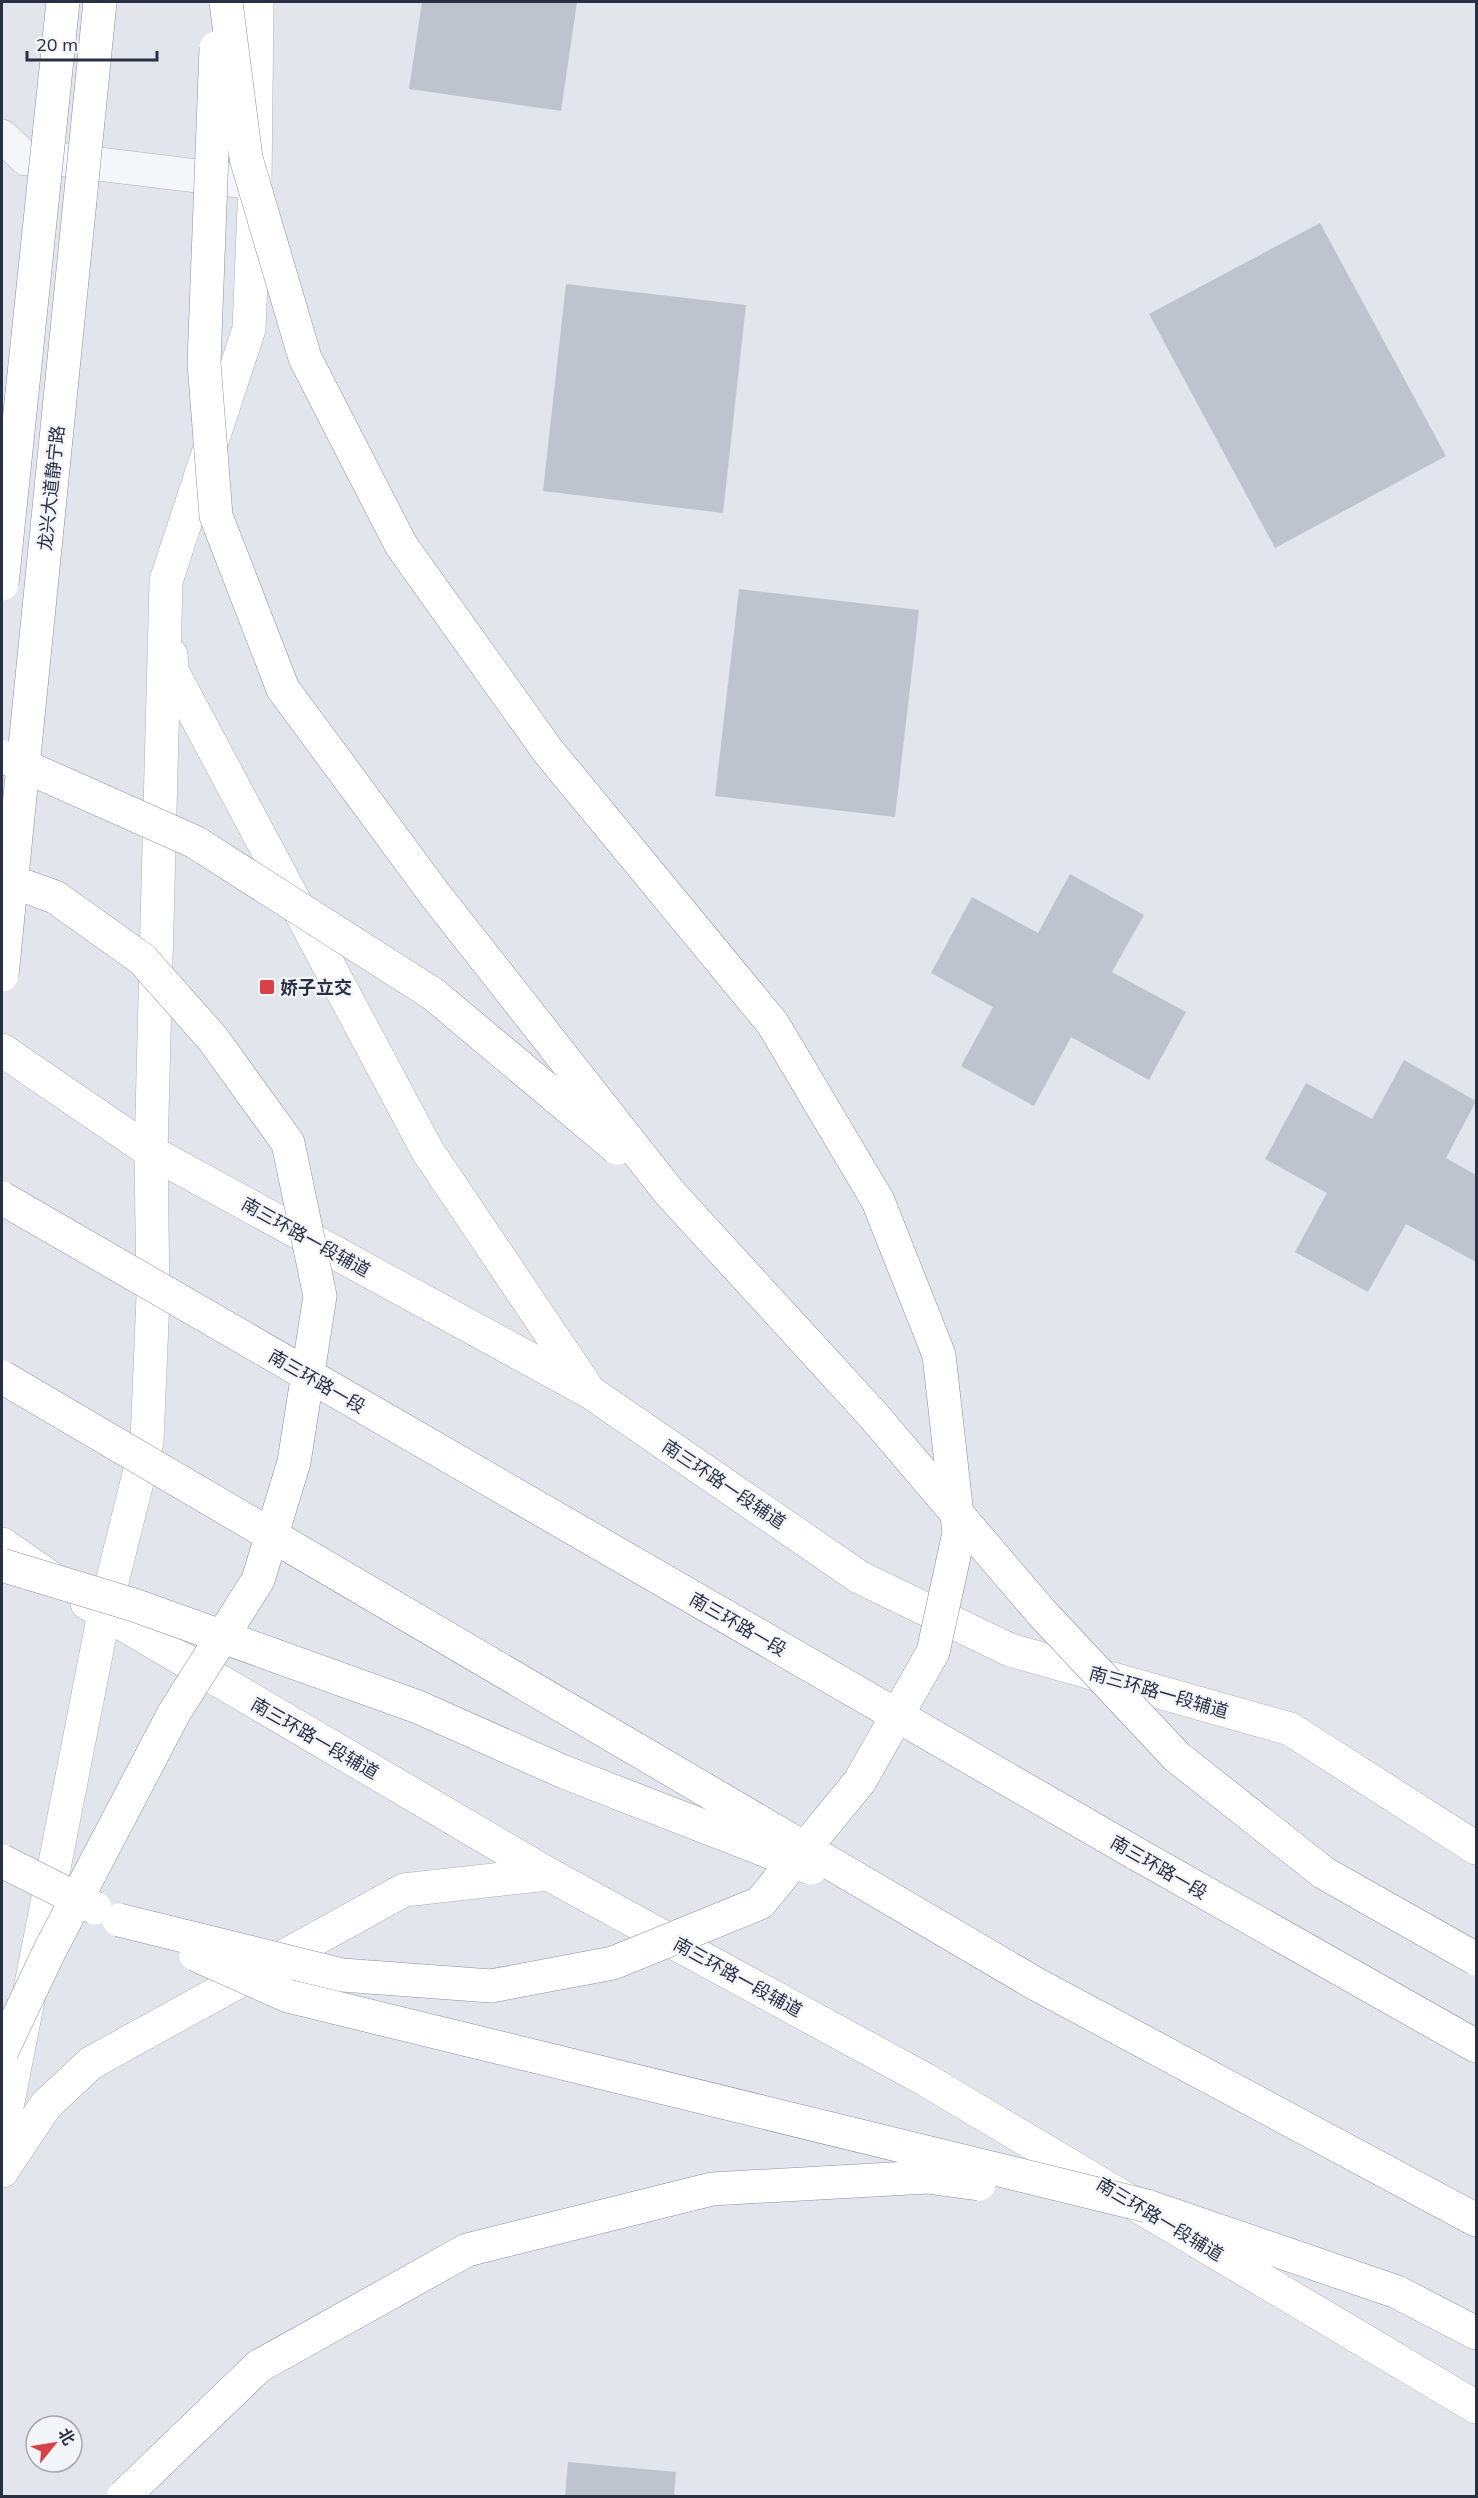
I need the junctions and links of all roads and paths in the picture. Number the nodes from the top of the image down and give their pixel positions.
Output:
1 (63, 2) edge
2 (100, 2) edge
3 (218, 2) edge
4 (226, 2) edge
5 (257, 2) edge
6 (2, 136) edge
7 (255, 183) junction
8 (166, 581) junction
9 (2, 584) edge
10 (2, 756) edge
11 (2, 878) edge
12 (2, 975) edge
13 (2, 1050) edge
14 (151, 1152) junction
15 (669, 1192) junction
16 (2, 1198) edge
17 (2, 1377) edge
18 (590, 1392) junction
19 (2, 1544) edge
20 (2, 1565) edge
21 (104, 1614) junction
22 (1476, 1848) edge
23 (2, 1861) edge
24 (548, 1874) junction
25 (905, 1904) junction
26 (119, 1920) junction
27 (1476, 1959) edge
28 (1476, 2046) edge
29 (2, 2051) edge
30 (2, 2132) edge
31 (2, 2171) edge
32 (1147, 2206) junction
33 (1476, 2220) edge
34 (1476, 2333) edge
35 (1476, 2407) edge
36 (124, 2496) edge

1 - 9 main road, bridge
2 - 12 main road, 龙兴大道静宁路, bridge
3 - 15 main road, bridge
4 - 26 main road, bridge
5 - 7 main road
6 - 7 street
7 - 8 main road
8 - 14 main road
8 - 18 main road
10 - 15 main road, bridge
11 - 29 main road, bridge
13 - 14 main road, 南三环路一段辅道
14 - 18 main road, 南三环路一段辅道
14 - 21 main road
15 - 27 main road, bridge
16 - 28 main road, 南三环路一段, bridge
17 - 25 main road, bridge
18 - 22 main road, 南三环路一段辅道
19 - 21 main road, 南三环路一段辅道
20 - 25 main road, bridge
21 - 24 main road, 南三环路一段辅道
21 - 30 main road
23 - 26 main road, bridge
24 - 31 main road
24 - 35 main road, 南三环路一段辅道
25 - 33 main road, bridge
26 - 32 main road, bridge
32 - 34 main road
32 - 36 main road, bridge

